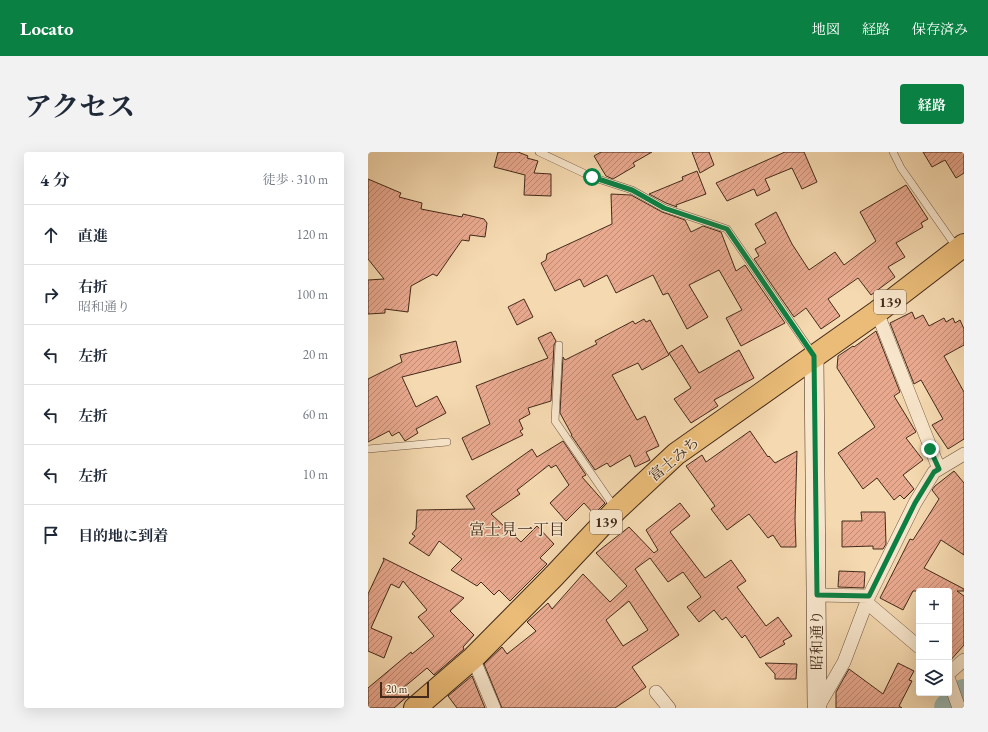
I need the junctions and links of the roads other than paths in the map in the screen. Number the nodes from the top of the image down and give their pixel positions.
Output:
1 (539, 152) edge
2 (893, 152) edge
3 (961, 247) edge
4 (877, 312) junction
5 (559, 345) dead end
6 (814, 356) junction
7 (447, 442) dead end
8 (368, 449) edge
9 (964, 454) edge
10 (939, 469) junction
11 (616, 510) junction
12 (817, 595) junction
13 (868, 599) junction
14 (916, 644) edge
15 (473, 658) junction
16 (964, 660) edge
17 (952, 670) edge
18 (952, 688) edge
19 (656, 692) dead end
20 (415, 708) edge
21 (494, 708) edge
22 (669, 708) edge
23 (817, 708) edge
24 (959, 708) edge

1 - 6 lane
2 - 3 lane
3 - 4 highway, 富士みち / 139
4 - 6 highway, 富士みち / 139
4 - 10 street
5 - 11 lane
6 - 11 highway, 富士みち / 139
6 - 12 street, 昭和通り
7 - 8 lane
9 - 10 street
10 - 13 street
11 - 15 highway, 富士みち / 139
12 - 13 street
12 - 23 street, 昭和通り
13 - 14 street
13 - 23 street
15 - 20 highway, 富士みち / 139
15 - 21 street
16 - 17 street
18 - 24 street
19 - 22 street

